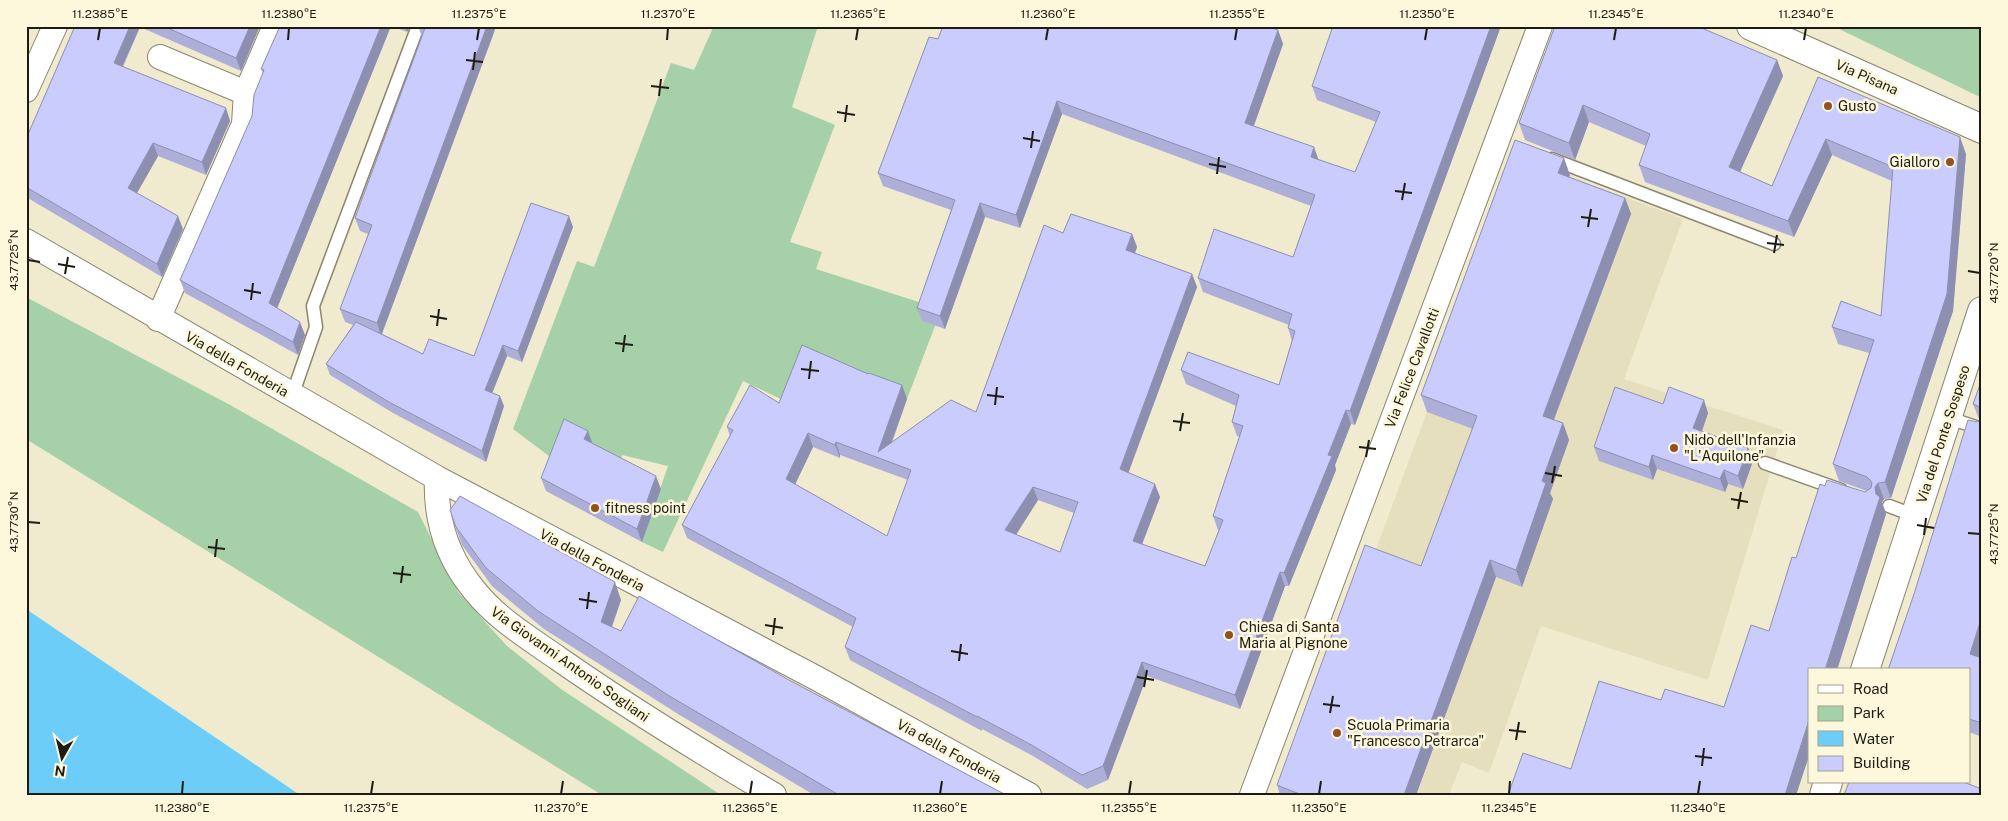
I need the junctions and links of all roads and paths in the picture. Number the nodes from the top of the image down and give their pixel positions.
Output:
1 (55, 26) edge
2 (275, 26) edge
3 (418, 26) edge
4 (1540, 26) edge
5 (1751, 26) edge
6 (160, 57) dead end
7 (26, 90) edge
8 (246, 94) junction
9 (1982, 129) edge
10 (1544, 156) edge
11 (26, 241) edge
12 (1774, 244) dead end
13 (1982, 311) edge
14 (158, 319) junction
15 (292, 396) junction
16 (1949, 418) junction
17 (1982, 429) edge
18 (1765, 463) dead end
19 (437, 478) junction
20 (1852, 494) edge
21 (1889, 506) dead end
22 (1916, 516) junction
23 (1866, 668) edge
24 (774, 795) edge
25 (1029, 795) edge
26 (1252, 795) edge

1 - 7 street
2 - 8 street
3 - 15 lane
4 - 26 street, Via Felice Cavallotti
5 - 9 main road, Via Pisana
6 - 8 street
8 - 14 street
10 - 12 lane
11 - 14 street, Via della Fonderia
13 - 16 main road, Via del Ponte Sospeso
14 - 15 street, Via della Fonderia
15 - 19 street, Via della Fonderia
16 - 17 lane
16 - 22 main road, Via del Ponte Sospeso
18 - 20 lane
19 - 24 street, Via Giovanni Antonio Sogliani
19 - 25 street, Via della Fonderia
21 - 22 lane
22 - 23 main road, Via del Ponte Sospeso

